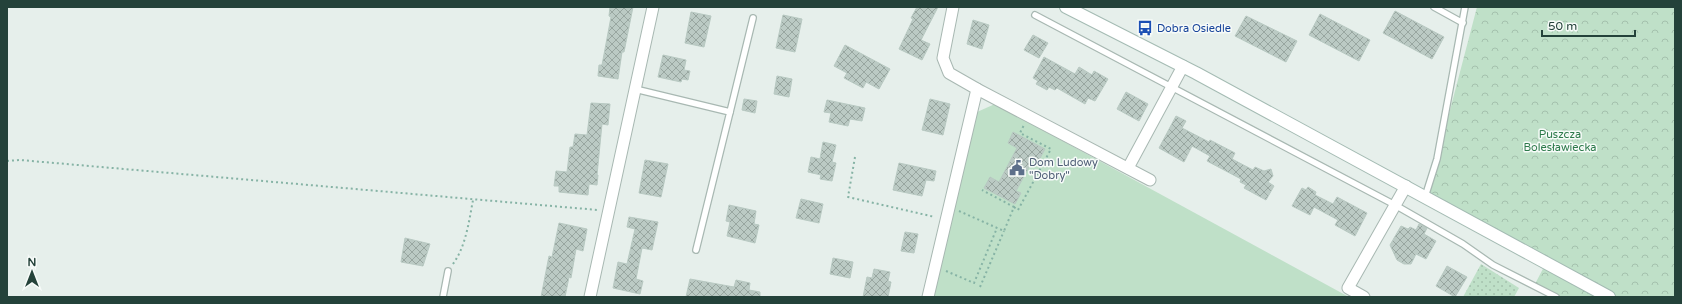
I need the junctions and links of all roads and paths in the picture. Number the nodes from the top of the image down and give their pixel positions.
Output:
1 (653, 7) edge
2 (953, 7) edge
3 (1066, 7) edge
4 (1434, 7) edge
5 (1465, 7) edge
6 (1035, 15) dead end
7 (753, 18) dead end
8 (1462, 23) junction
9 (1183, 66) junction
10 (1171, 87) junction
11 (635, 89) junction
12 (977, 89) junction
13 (730, 112) junction
14 (1028, 116) junction
15 (855, 157) dead end
16 (7, 161) edge
17 (1128, 168) junction
18 (1150, 180) dead end
19 (1406, 186) junction
20 (982, 190) dead end
21 (1424, 197) junction
22 (473, 200) junction
23 (1395, 205) junction
24 (949, 206) junction
25 (1014, 207) junction
26 (608, 210) junction
27 (946, 219) junction
28 (997, 228) junction
29 (1004, 231) junction
30 (696, 250) dead end
31 (935, 267) junction
32 (448, 271) joint
33 (980, 287) dead end
34 (443, 297) edge
35 (590, 297) edge
36 (928, 297) edge
37 (1364, 297) edge
38 (1556, 297) edge
39 (1609, 297) edge

1 - 11 street
2 - 12 street
3 - 9 main road
4 - 8 lane
5 - 8 lane
6 - 10 lane
7 - 13 lane
8 - 21 lane
9 - 10 street
9 - 19 main road
10 - 17 street
10 - 23 lane
11 - 13 lane
11 - 26 street
12 - 14 street
12 - 24 street
13 - 30 lane
14 - 17 street
14 - 25 path
15 - 27 path
16 - 22 path
17 - 18 street
19 - 21 main road
19 - 23 street
20 - 25 path
21 - 39 main road
22 - 26 path
22 - 32 path
23 - 37 street
23 - 38 lane
24 - 27 street
24 - 28 path
25 - 29 path
26 - 35 street
27 - 31 street
28 - 29 path
28 - 31 path
29 - 33 path
31 - 36 street
32 - 34 lane

